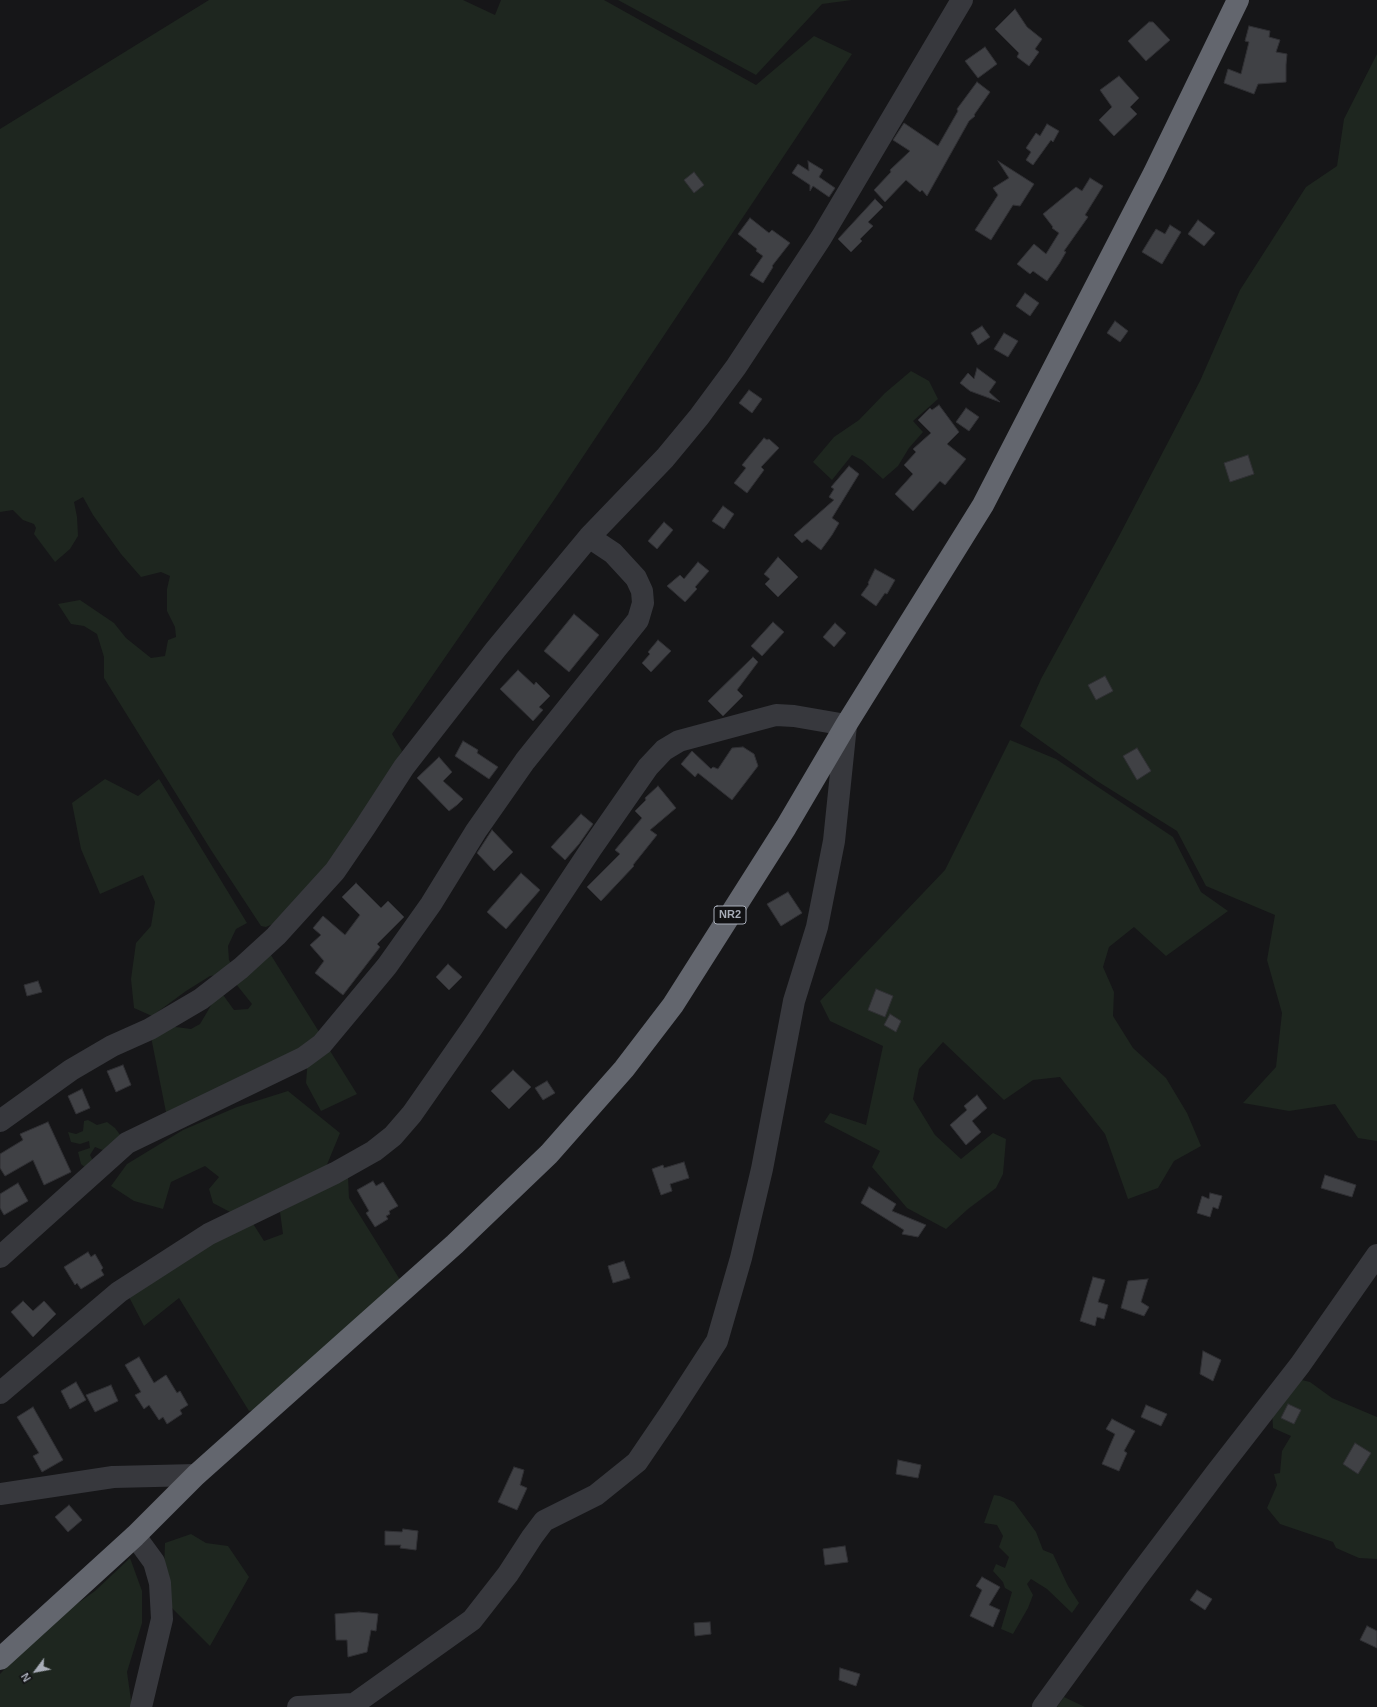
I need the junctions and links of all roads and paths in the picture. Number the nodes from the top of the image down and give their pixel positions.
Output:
1 (962, 0) edge
2 (1238, 0) edge
3 (589, 536) junction
4 (846, 725) junction
5 (0, 1120) edge
6 (1377, 1255) edge
7 (0, 1257) edge
8 (0, 1393) edge
9 (196, 1475) junction
10 (0, 1494) edge
11 (135, 1536) junction
12 (0, 1660) edge
13 (352, 1705) edge
14 (141, 1707) edge
15 (298, 1707) edge
16 (1043, 1707) edge

1 - 3 street
2 - 4 highway, NR2
3 - 5 street
3 - 7 street
4 - 8 street
4 - 9 highway, NR2
4 - 13 street
6 - 16 street
9 - 10 street
9 - 11 highway, NR2
11 - 12 highway, NR2
11 - 14 street
13 - 15 street

